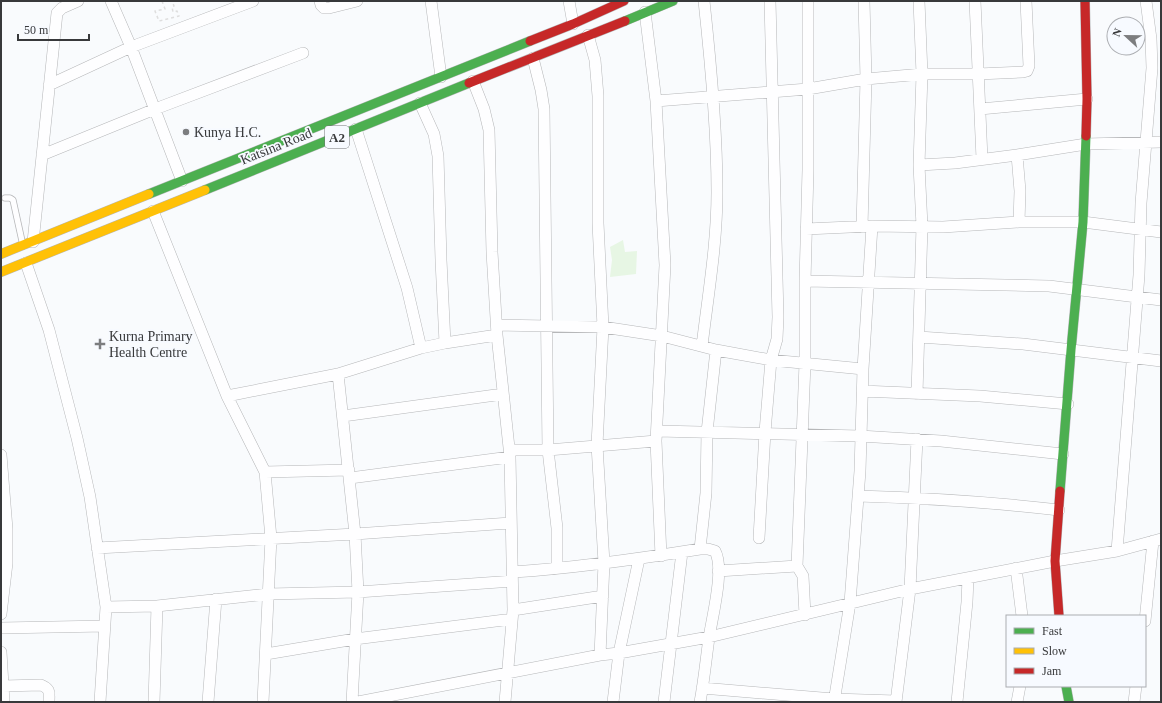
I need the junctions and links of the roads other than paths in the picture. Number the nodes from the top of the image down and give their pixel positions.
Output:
1 (78, 1) edge
2 (111, 1) edge
3 (253, 1) edge
4 (320, 1) edge
5 (357, 1) edge
6 (431, 1) edge
7 (569, 1) edge
8 (624, 1) edge
9 (673, 1) edge
10 (704, 1) edge
11 (770, 1) edge
12 (808, 1) edge
13 (864, 1) edge
14 (919, 1) edge
15 (975, 1) edge
16 (1026, 1) edge
17 (1085, 1) edge
18 (1146, 1) edge
19 (645, 12) junction
20 (573, 24) junction
21 (588, 35) junction
22 (131, 47) junction
23 (303, 53) dead end
24 (532, 58) junction
25 (922, 74) junction
26 (978, 74) junction
27 (441, 77) junction
28 (866, 79) junction
29 (473, 81) junction
30 (49, 84) junction
31 (808, 89) junction
32 (773, 92) junction
33 (714, 96) junction
34 (1087, 99) junction
35 (656, 101) junction
36 (420, 103) junction
37 (155, 109) junction
38 (980, 109) junction
39 (356, 129) junction
40 (1145, 142) junction
41 (1161, 142) edge
42 (1086, 144) junction
43 (42, 155) junction
44 (1017, 155) junction
45 (982, 159) junction
46 (919, 165) junction
47 (182, 181) junction
48 (5, 198) dead end
49 (153, 211) junction
50 (1019, 222) junction
51 (1083, 222) junction
52 (867, 226) junction
53 (922, 226) junction
54 (806, 229) junction
55 (1140, 229) junction
56 (1161, 232) edge
57 (28, 244) junction
58 (1, 254) edge
59 (26, 262) junction
60 (1, 272) edge
61 (804, 281) junction
62 (868, 282) junction
63 (920, 284) junction
64 (1076, 290) junction
65 (1137, 297) junction
66 (1161, 300) edge
67 (547, 325) junction
68 (602, 327) junction
69 (497, 330) junction
70 (662, 336) junction
71 (919, 337) junction
72 (445, 343) junction
73 (702, 346) junction
74 (421, 348) junction
75 (716, 350) junction
76 (1071, 350) junction
77 (1132, 358) junction
78 (772, 360) junction
79 (1161, 361) edge
80 (805, 363) junction
81 (863, 369) junction
82 (338, 374) junction
83 (862, 391) junction
84 (503, 394) junction
85 (917, 394) junction
86 (227, 396) junction
87 (1068, 404) junction
88 (343, 416) junction
89 (707, 432) junction
90 (765, 432) junction
91 (801, 434) junction
92 (657, 436) junction
93 (860, 436) junction
94 (917, 439) junction
95 (597, 445) junction
96 (548, 450) junction
97 (1, 454) edge
98 (510, 454) junction
99 (1063, 454) junction
100 (265, 472) junction
101 (349, 474) junction
102 (858, 496) junction
103 (915, 497) junction
104 (1059, 510) junction
105 (511, 523) junction
106 (355, 534) junction
107 (271, 538) junction
108 (759, 538) dead end
109 (1157, 540) edge
110 (97, 548) junction
111 (700, 549) junction
112 (1117, 551) junction
113 (682, 552) junction
114 (661, 556) junction
115 (639, 559) junction
116 (1055, 560) junction
117 (604, 563) junction
118 (797, 566) junction
119 (1016, 568) junction
120 (557, 569) junction
121 (718, 572) junction
122 (513, 576) junction
123 (3, 578) edge
124 (968, 578) junction
125 (910, 589) junction
126 (358, 592) junction
127 (268, 594) junction
128 (603, 596) junction
129 (216, 599) junction
130 (850, 603) junction
131 (106, 606) junction
132 (157, 606) junction
133 (1, 614) edge
134 (512, 614) junction
135 (805, 615) junction
136 (1022, 615) edge
137 (1059, 615) edge
138 (1146, 615) edge
139 (105, 626) junction
140 (1, 628) edge
141 (709, 637) junction
142 (355, 639) junction
143 (672, 642) junction
144 (1, 652) edge
145 (619, 653) junction
146 (266, 654) junction
147 (600, 655) junction
148 (508, 673) junction
149 (3, 686) junction
150 (1020, 687) edge
151 (1066, 687) edge
152 (1136, 687) edge
153 (702, 688) junction
154 (834, 701) edge
155 (4, 702) edge
156 (49, 702) edge
157 (100, 702) edge
158 (154, 702) edge
159 (208, 702) edge
160 (263, 702) edge
161 (352, 702) edge
162 (358, 702) edge
163 (505, 702) edge
164 (613, 702) edge
165 (664, 702) edge
166 (700, 702) edge
167 (896, 702) edge
168 (957, 702) edge
169 (1017, 702) edge
170 (1069, 702) edge
171 (1134, 702) edge

1 - 30 street
2 - 22 street
3 - 22 street
4 - 5 street
6 - 27 street
7 - 20 street
8 - 20 main road, Katsina Road / A2
9 - 19 main road, Katsina Road / A2
10 - 33 street
11 - 32 street
12 - 31 street
13 - 28 street
14 - 25 street
15 - 26 street
16 - 26 street
17 - 34 main road
18 - 40 street
19 - 21 main road, Katsina Road / A2
19 - 35 street
20 - 27 main road, Katsina Road / A2
21 - 24 main road, Katsina Road / A2
21 - 68 street
22 - 30 street
22 - 37 street
23 - 37 street
24 - 29 main road, Katsina Road / A2
24 - 67 street
25 - 26 street
25 - 28 street
25 - 46 street
26 - 38 street
27 - 47 main road, Katsina Road / A2
28 - 31 street
28 - 52 street
29 - 36 main road, Katsina Road / A2
29 - 69 street
30 - 43 street
31 - 32 street
31 - 54 street
32 - 33 street
32 - 78 street
33 - 35 street
33 - 73 street
34 - 38 street
34 - 42 main road
35 - 70 street
36 - 39 main road, Katsina Road / A2
36 - 72 street
37 - 43 street
37 - 47 street
38 - 45 street
39 - 49 main road, Katsina Road / A2
39 - 74 street
40 - 41 street
40 - 42 street
40 - 55 street
42 - 44 street
42 - 51 main road
43 - 57 street
44 - 45 street
44 - 50 street
45 - 46 street
46 - 53 street
47 - 57 main road, Katsina Road / A2
48 - 57 lane
49 - 59 main road, Katsina Road / A2
49 - 86 street
50 - 51 street
50 - 53 street
51 - 55 street
51 - 64 main road
52 - 53 street
52 - 54 street
52 - 62 street
53 - 63 street
54 - 61 street
55 - 56 street
55 - 65 street
57 - 58 main road, Katsina Road / A2
59 - 60 main road, Katsina Road / A2
59 - 110 street
61 - 62 street
61 - 80 street
62 - 63 street
62 - 81 street
63 - 64 street
63 - 71 street
64 - 65 street
64 - 76 main road
65 - 66 street
65 - 77 street
67 - 68 street
67 - 69 street
67 - 96 street
68 - 70 street
68 - 95 street
69 - 72 street
69 - 84 street
70 - 73 street
70 - 92 street
71 - 76 street
71 - 85 street
72 - 74 street
73 - 75 street
74 - 82 street
75 - 78 street
75 - 89 street
76 - 77 street
76 - 87 main road
77 - 79 street
77 - 112 street
78 - 80 street
78 - 90 street
80 - 81 street
80 - 91 street
81 - 83 street
82 - 86 street
82 - 88 street
83 - 85 street
83 - 93 street
84 - 88 street
84 - 98 street
85 - 87 street
86 - 100 street
87 - 99 main road
88 - 101 street
89 - 90 street
89 - 92 street
89 - 111 street
90 - 91 street
90 - 108 street
91 - 93 street
91 - 118 street
92 - 95 street
92 - 114 street
93 - 94 street
93 - 102 street
94 - 99 street
94 - 103 street
95 - 96 street
95 - 117 street
96 - 98 street
96 - 120 street
97 - 123 street
98 - 101 street
98 - 105 street
99 - 104 main road
100 - 101 street
100 - 107 street
101 - 106 street
102 - 103 street
102 - 130 street
103 - 104 street
103 - 125 street
104 - 116 main road
105 - 106 street
105 - 122 street
106 - 107 street
106 - 126 street
107 - 110 street
107 - 127 street
109 - 112 street
109 - 138 street
110 - 131 street
111 - 113 street
111 - 121 street
112 - 116 street
113 - 114 street
113 - 143 street
114 - 115 street
115 - 117 street
115 - 145 street
116 - 119 street
116 - 137 main road
117 - 120 street
117 - 128 street
118 - 121 street
118 - 135 street
119 - 124 street
119 - 136 street
120 - 122 street
121 - 141 street
122 - 126 street
122 - 134 street
123 - 133 street
124 - 125 street
124 - 168 street
125 - 130 street
125 - 167 street
126 - 127 street
126 - 142 street
127 - 129 street
127 - 146 street
128 - 134 street
128 - 147 street
129 - 132 street
129 - 159 street
130 - 135 street
130 - 154 street
131 - 132 street
131 - 139 street
132 - 158 street
134 - 142 street
134 - 148 street
135 - 141 street
139 - 140 street
139 - 157 street
141 - 143 street
141 - 153 street
142 - 146 street
142 - 161 street
143 - 145 street
143 - 165 street
144 - 149 street
145 - 147 street
145 - 164 street
146 - 160 street
147 - 148 street
148 - 162 street
148 - 163 street
149 - 155 street
149 - 156 street
150 - 169 street
151 - 170 main road
152 - 171 street
153 - 154 street
153 - 166 street
154 - 167 street

